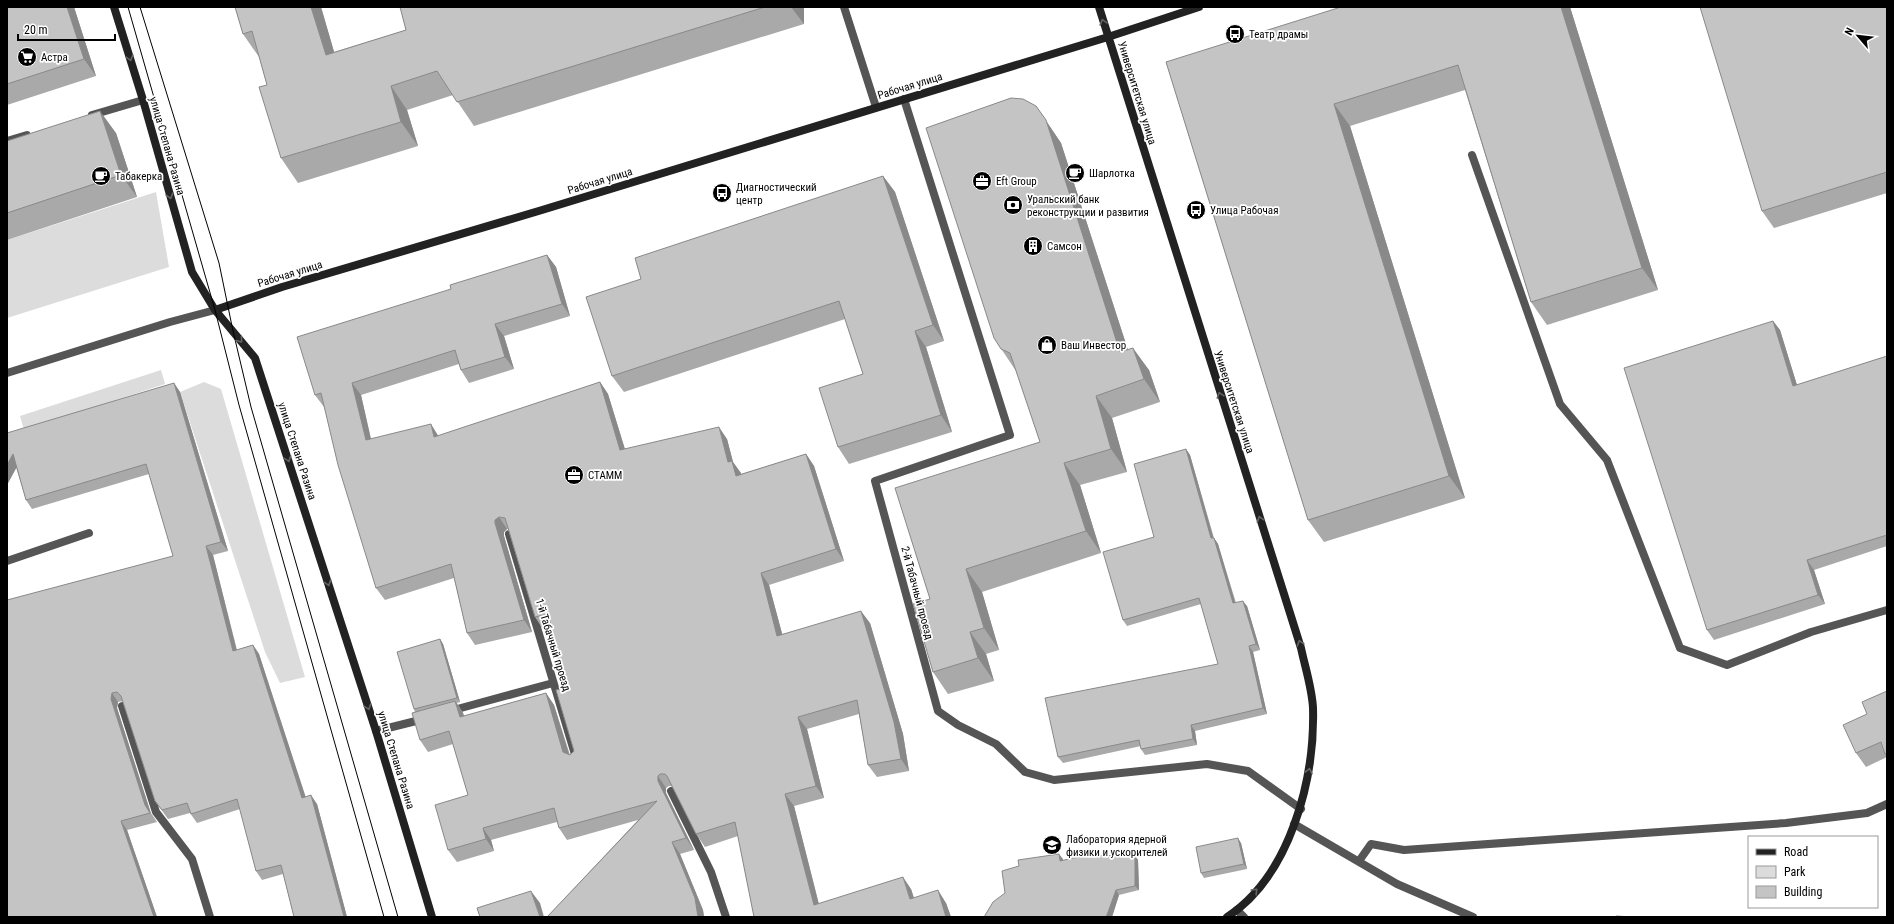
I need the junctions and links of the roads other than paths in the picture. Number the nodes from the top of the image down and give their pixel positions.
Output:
1 (114, 7) edge
2 (844, 7) edge
3 (1099, 7) edge
4 (1199, 7) edge
5 (1108, 37) junction
6 (904, 99) junction
7 (143, 100) junction
8 (876, 107) junction
9 (83, 118) edge
10 (37, 132) edge
11 (7, 141) edge
12 (1472, 155) dead end
13 (215, 310) junction
14 (7, 373) edge
15 (89, 533) dead end
16 (509, 534) edge
17 (7, 561) edge
18 (1887, 610) edge
19 (554, 684) junction
20 (122, 706) edge
21 (376, 731) junction
22 (577, 762) edge
23 (671, 791) edge
24 (1887, 804) edge
25 (1301, 809) junction
26 (1294, 824) junction
27 (1359, 861) junction
28 (1237, 910) junction
29 (210, 917) edge
30 (432, 917) edge
31 (726, 917) edge
32 (1227, 917) edge
33 (1244, 917) edge
34 (1473, 917) edge

1 -> 7 main road, улица Степана Разина
2 - 8 street
5 -> 3 main road, Университетская улица
4 - 5 main road, Рабочая улица
5 - 6 main road, Рабочая улица
25 -> 5 main road, Университетская улица
6 - 8 main road, Рабочая улица
6 - 25 street, 2-й Табачный проезд
7 - 9 street
7 -> 13 main road, улица Степана Разина
8 - 13 main road, Рабочая улица
10 - 11 street
12 - 18 street
13 - 14 street, Рабочая улица
13 -> 21 main road, улица Степана Разина
15 - 17 street
16 - 19 street, 1-й Табачный проезд
19 - 21 street
19 - 22 street, 1-й Табачный проезд
20 - 29 street
21 - 30 main road, улица Степана Разина
23 - 31 street
24 - 27 street
25 - 26 main road, Университетская улица
26 - 27 street
28 -> 26 main road, Университетская улица
27 - 34 street
28 - 32 main road, Университетская улица
28 - 33 street

